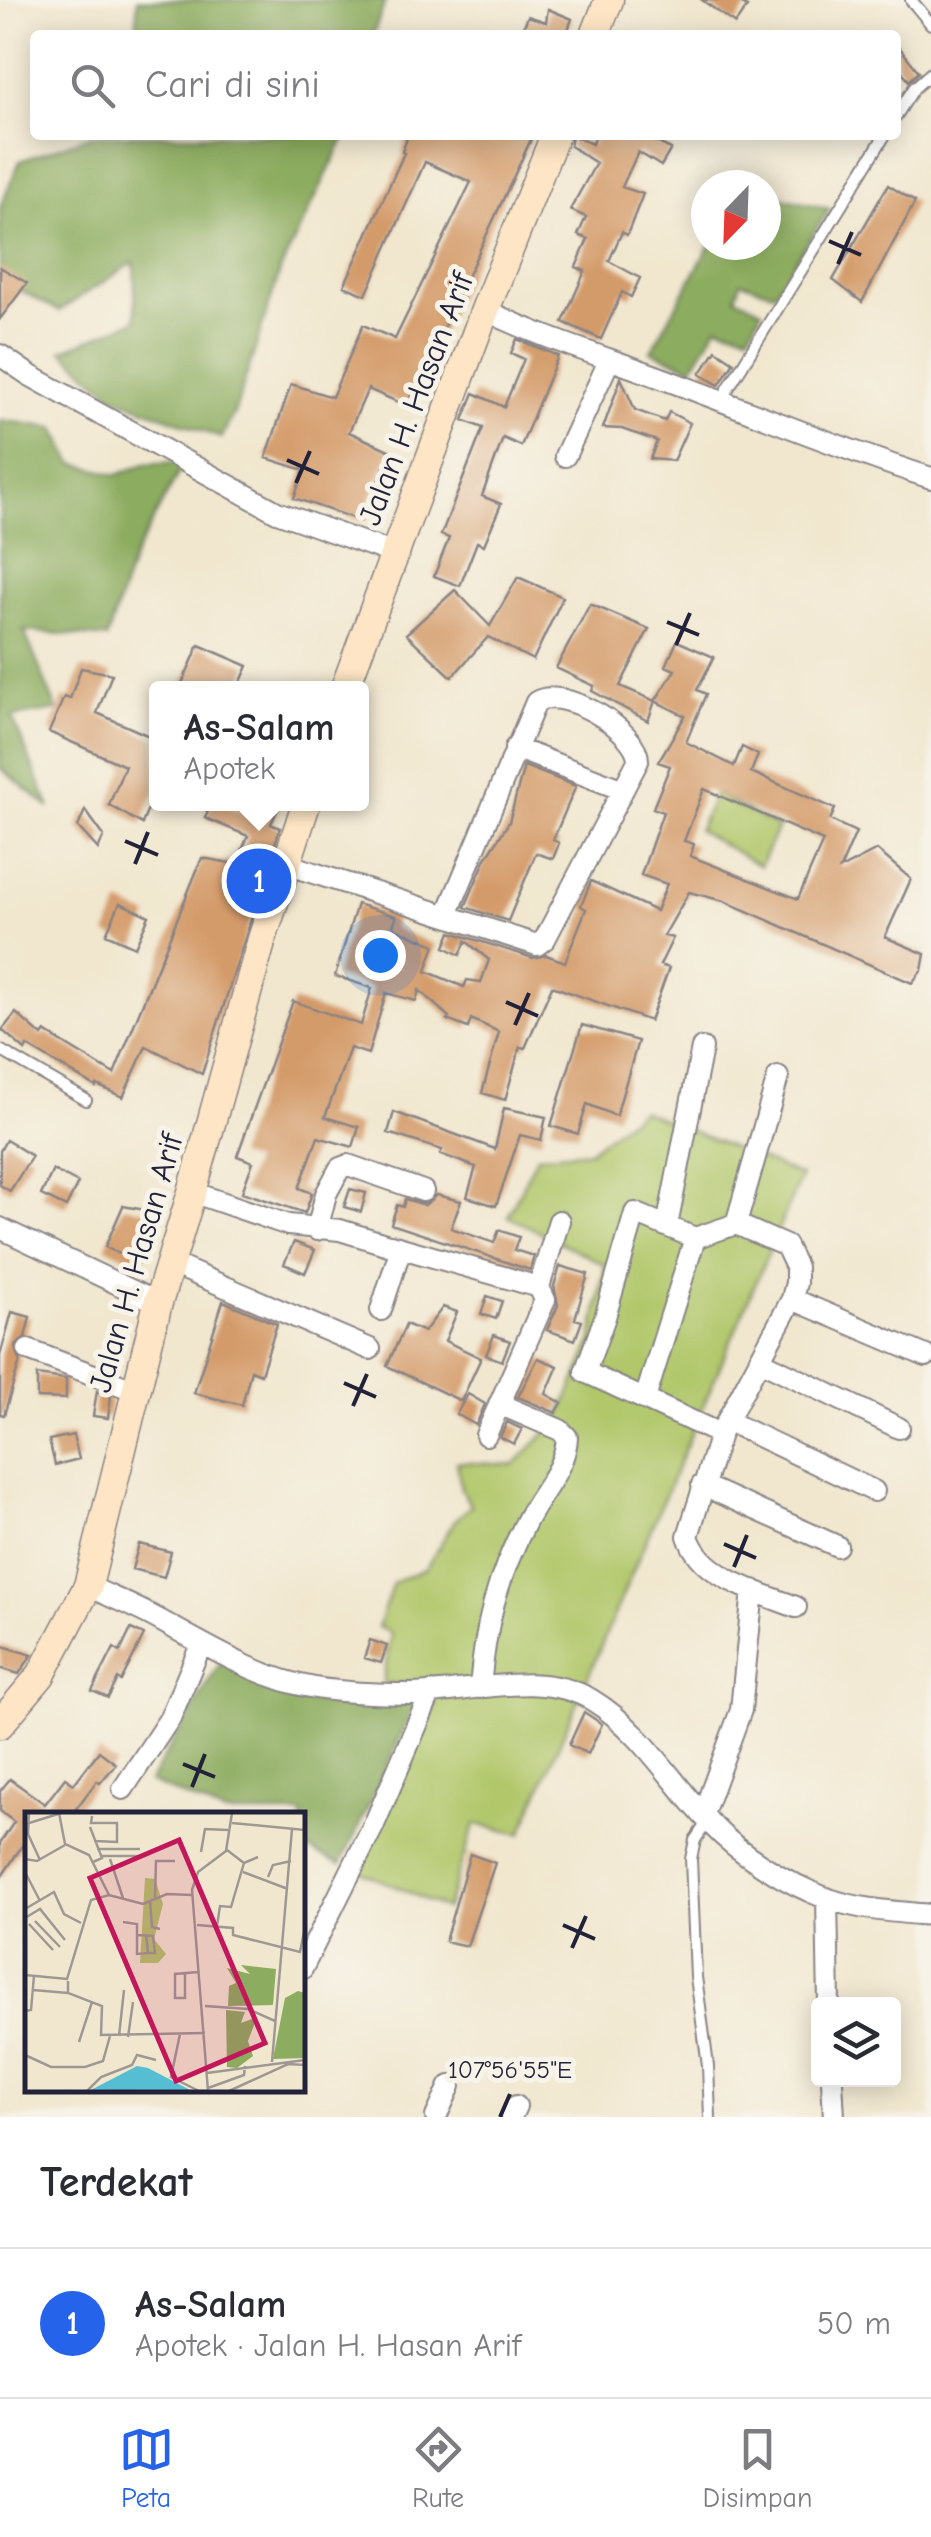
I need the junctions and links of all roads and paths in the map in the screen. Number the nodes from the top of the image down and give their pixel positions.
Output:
1 (609, 0) edge
2 (911, 0) edge
3 (931, 24) edge
4 (597, 30) edge
5 (931, 73) edge
6 (901, 108) edge
7 (553, 140) edge
8 (881, 140) edge
9 (486, 310) junction
10 (0, 355) edge
11 (608, 361) junction
12 (721, 400) junction
13 (566, 456) dead end
14 (931, 478) edge
15 (395, 554) junction
16 (348, 681) edge
17 (516, 748) junction
18 (623, 790) junction
19 (304, 811) edge
20 (286, 864) junction
21 (447, 915) junction
22 (702, 1048) dead end
23 (0, 1050) edge
24 (778, 1077) dead end
25 (86, 1100) dead end
26 (424, 1190) dead end
27 (192, 1192) junction
28 (559, 1221) dead end
29 (736, 1224) junction
30 (667, 1226) junction
31 (0, 1228) edge
32 (317, 1230) junction
33 (695, 1238) junction
34 (392, 1244) junction
35 (170, 1263) junction
36 (539, 1287) junction
37 (792, 1299) junction
38 (158, 1303) junction
39 (381, 1310) dead end
40 (370, 1348) dead end
41 (28, 1350) dead end
42 (926, 1356) dead end
43 (759, 1360) junction
44 (136, 1391) junction
45 (645, 1399) junction
46 (500, 1404) junction
47 (723, 1428) junction
48 (900, 1428) dead end
49 (486, 1436) dead end
50 (702, 1485) junction
51 (874, 1491) dead end
52 (837, 1546) dead end
53 (88, 1586) junction
54 (753, 1590) junction
55 (796, 1608) dead end
56 (201, 1645) junction
57 (480, 1688) junction
58 (432, 1692) junction
59 (0, 1724) edge
60 (123, 1789) dead end
61 (706, 1818) junction
62 (827, 1898) junction
63 (931, 1914) edge
64 (305, 1963) edge
65 (829, 1997) edge
66 (450, 2086) dead end
67 (832, 2087) edge
68 (436, 2117) edge
69 (710, 2117) edge
70 (834, 2117) edge

1 - 4 main road
2 - 3 lane
5 - 6 lane
7 - 9 main road, Jalan H. Hasan Arif
8 - 12 lane
9 - 11 street
9 - 15 main road, Jalan H. Hasan Arif
10 - 15 street
11 - 12 street
11 - 13 street
12 - 14 street
15 - 16 main road, Jalan H. Hasan Arif
17 - 18 street
17 - 18 street
17 - 21 street
18 - 21 street
19 - 20 main road, Jalan H. Hasan Arif
20 - 21 street
20 - 27 main road, Jalan H. Hasan Arif
22 - 30 street
23 - 25 lane
24 - 29 street
26 - 32 street
27 - 32 street
27 - 35 main road, Jalan H. Hasan Arif
28 - 36 street
29 - 33 street
29 - 37 street
30 - 33 street
30 - 45 street
31 - 38 street
32 - 34 street
33 - 45 street
34 - 36 street
34 - 39 street
35 - 38 main road, Jalan H. Hasan Arif
35 - 40 street
36 - 46 street
37 - 42 street
37 - 43 street
38 - 44 main road, Jalan H. Hasan Arif
41 - 44 street
43 - 47 street
43 - 48 street
44 - 53 main road, Jalan H. Hasan Arif
45 - 47 street
46 - 49 street
46 - 57 street
47 - 50 street
47 - 51 street
50 - 52 street
50 - 54 street
53 - 56 street
53 - 59 main road, Jalan H. Hasan Arif
54 - 55 street
54 - 61 street
56 - 58 street
56 - 60 street
57 - 58 street
57 - 61 street
58 - 64 street
61 - 62 street
61 - 69 lane
62 - 63 street
62 - 65 street
66 - 68 street
67 - 70 street

